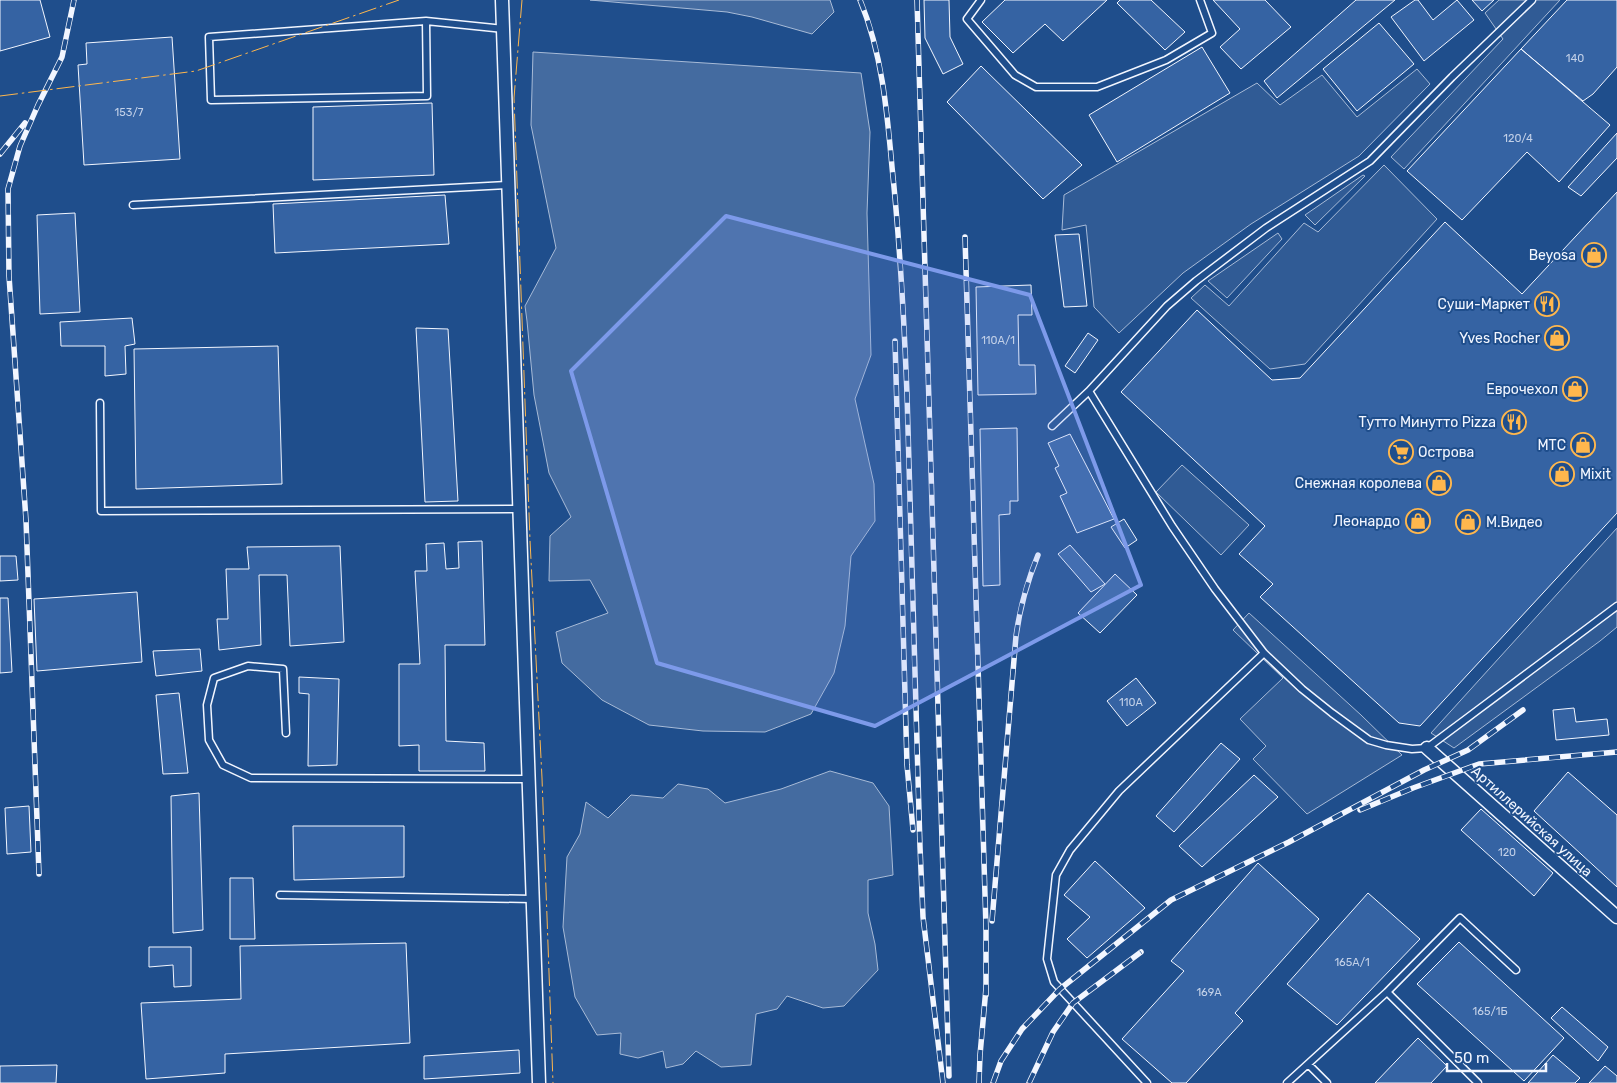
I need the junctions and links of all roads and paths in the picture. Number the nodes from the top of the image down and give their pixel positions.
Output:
1 (502, 0) edge
2 (981, 0) edge
3 (1200, 0) edge
4 (1532, 0) edge
5 (426, 21) junction
6 (504, 29) junction
7 (507, 185) junction
8 (133, 204) dead end
9 (1089, 391) junction
10 (100, 403) dead end
11 (1052, 426) dead end
12 (519, 509) junction
13 (1617, 606) edge
14 (1264, 653) junction
15 (286, 733) dead end
16 (1427, 748) junction
17 (528, 779) junction
18 (280, 895) dead end
19 (532, 899) junction
20 (1617, 917) edge
21 (1516, 970) dead end
22 (1387, 992) junction
23 (1308, 1064) junction
24 (538, 1083) edge
25 (1147, 1083) edge
26 (1288, 1083) edge
27 (1327, 1083) edge
28 (1478, 1083) edge

1 - 6 street
2 - 3 lane
4 - 9 lane
5 - 5 lane
5 - 6 lane
6 - 7 street
7 - 8 lane
7 - 12 street
9 - 11 lane
9 - 14 lane
10 - 12 lane
12 - 17 street
13 - 16 lane
14 - 16 lane
14 - 25 lane
15 - 17 lane
16 - 20 street, Артиллерийская улица
17 - 19 street
18 - 19 lane
19 - 24 street
21 - 22 lane
22 - 23 lane
22 - 28 lane
23 - 26 lane
23 - 27 lane

